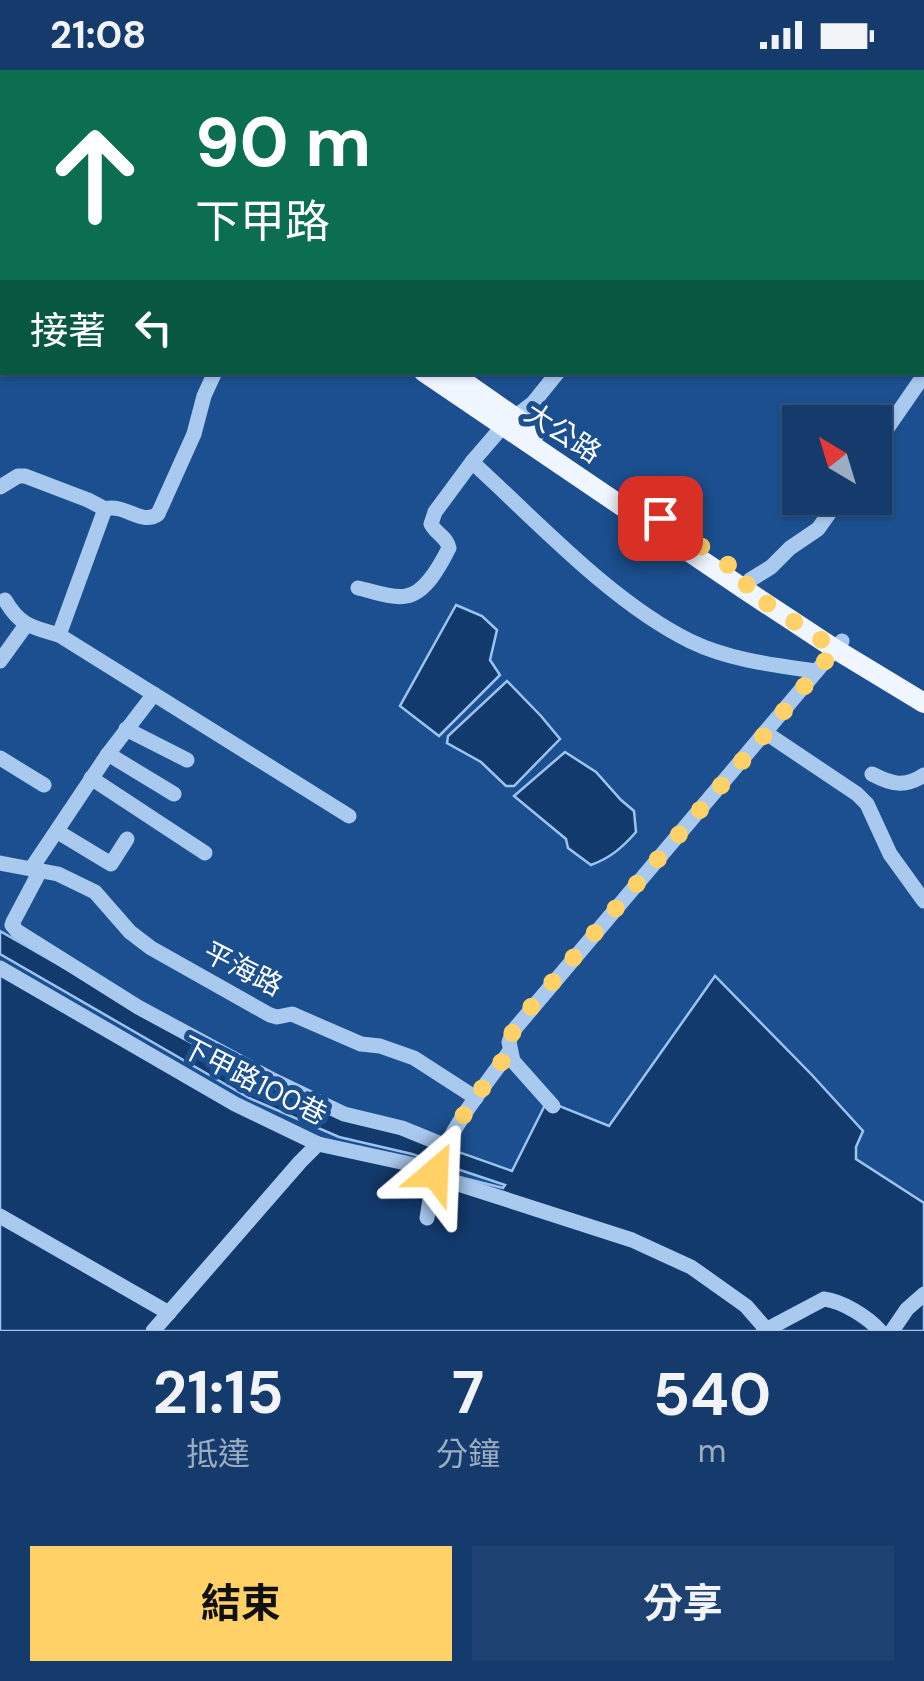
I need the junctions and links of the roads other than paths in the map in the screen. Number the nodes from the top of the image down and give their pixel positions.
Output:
1 (214, 375) edge
2 (429, 375) edge
3 (454, 375) edge
4 (556, 375) edge
5 (924, 375) edge
6 (892, 421) edge
7 (509, 422) junction
8 (472, 462) junction
9 (0, 487) edge
10 (105, 510) junction
11 (828, 515) edge
12 (747, 584) junction
13 (358, 588) dead end
14 (6, 600) dead end
15 (26, 625) junction
16 (59, 634) junction
17 (838, 645) junction
18 (0, 661) edge
19 (816, 671) junction
20 (924, 692) edge
21 (154, 694) junction
22 (924, 703) edge
23 (126, 729) junction
24 (766, 733) junction
25 (108, 754) junction
26 (0, 758) edge
27 (187, 760) dead end
28 (872, 774) dead end
29 (924, 775) edge
30 (91, 778) junction
31 (44, 785) dead end
32 (174, 794) dead end
33 (349, 816) dead end
34 (58, 832) junction
35 (127, 839) dead end
36 (205, 853) dead end
37 (0, 862) edge
38 (36, 870) junction
39 (924, 901) edge
40 (0, 968) edge
41 (509, 1052) junction
42 (476, 1098) junction
43 (554, 1106) dead end
44 (318, 1144) junction
45 (445, 1148) junction
46 (436, 1171) junction
47 (0, 1216) edge
48 (427, 1218) dead end
49 (924, 1294) edge
50 (169, 1312) junction
51 (765, 1330) edge
52 (153, 1331) edge
53 (880, 1331) edge
54 (892, 1331) edge

1 - 10 street
2 - 7 main road, 大公路
3 - 7 main road, 大公路
4 - 7 street
5 - 6 street
7 - 8 street
7 - 12 main road, 大公路
8 - 13 street
8 - 19 street
9 - 10 street
10 - 16 street
11 - 12 street
12 - 17 main road, 大公路
14 - 15 street
15 - 16 street
15 - 18 street
16 - 21 street
17 - 19 street
17 - 20 main road, 大公路
17 - 22 main road, 大公路
19 - 24 street
21 - 23 street
21 - 33 street
23 - 25 street
23 - 27 street
24 - 39 street
24 - 41 street
25 - 30 street
25 - 32 street
26 - 31 street
28 - 29 street
30 - 34 street
30 - 36 street
34 - 35 street
34 - 38 street
37 - 38 street, 平海路
38 - 42 street, 平海路
38 - 45 street
40 - 44 street, 下甲路100巷
41 - 42 street
41 - 43 street
42 - 45 street
44 - 46 street, 下甲路100巷
44 - 50 street
45 - 46 street
46 - 48 street
46 - 51 street, 下甲路100巷
47 - 50 street
49 - 54 street
50 - 52 street
51 - 53 street

